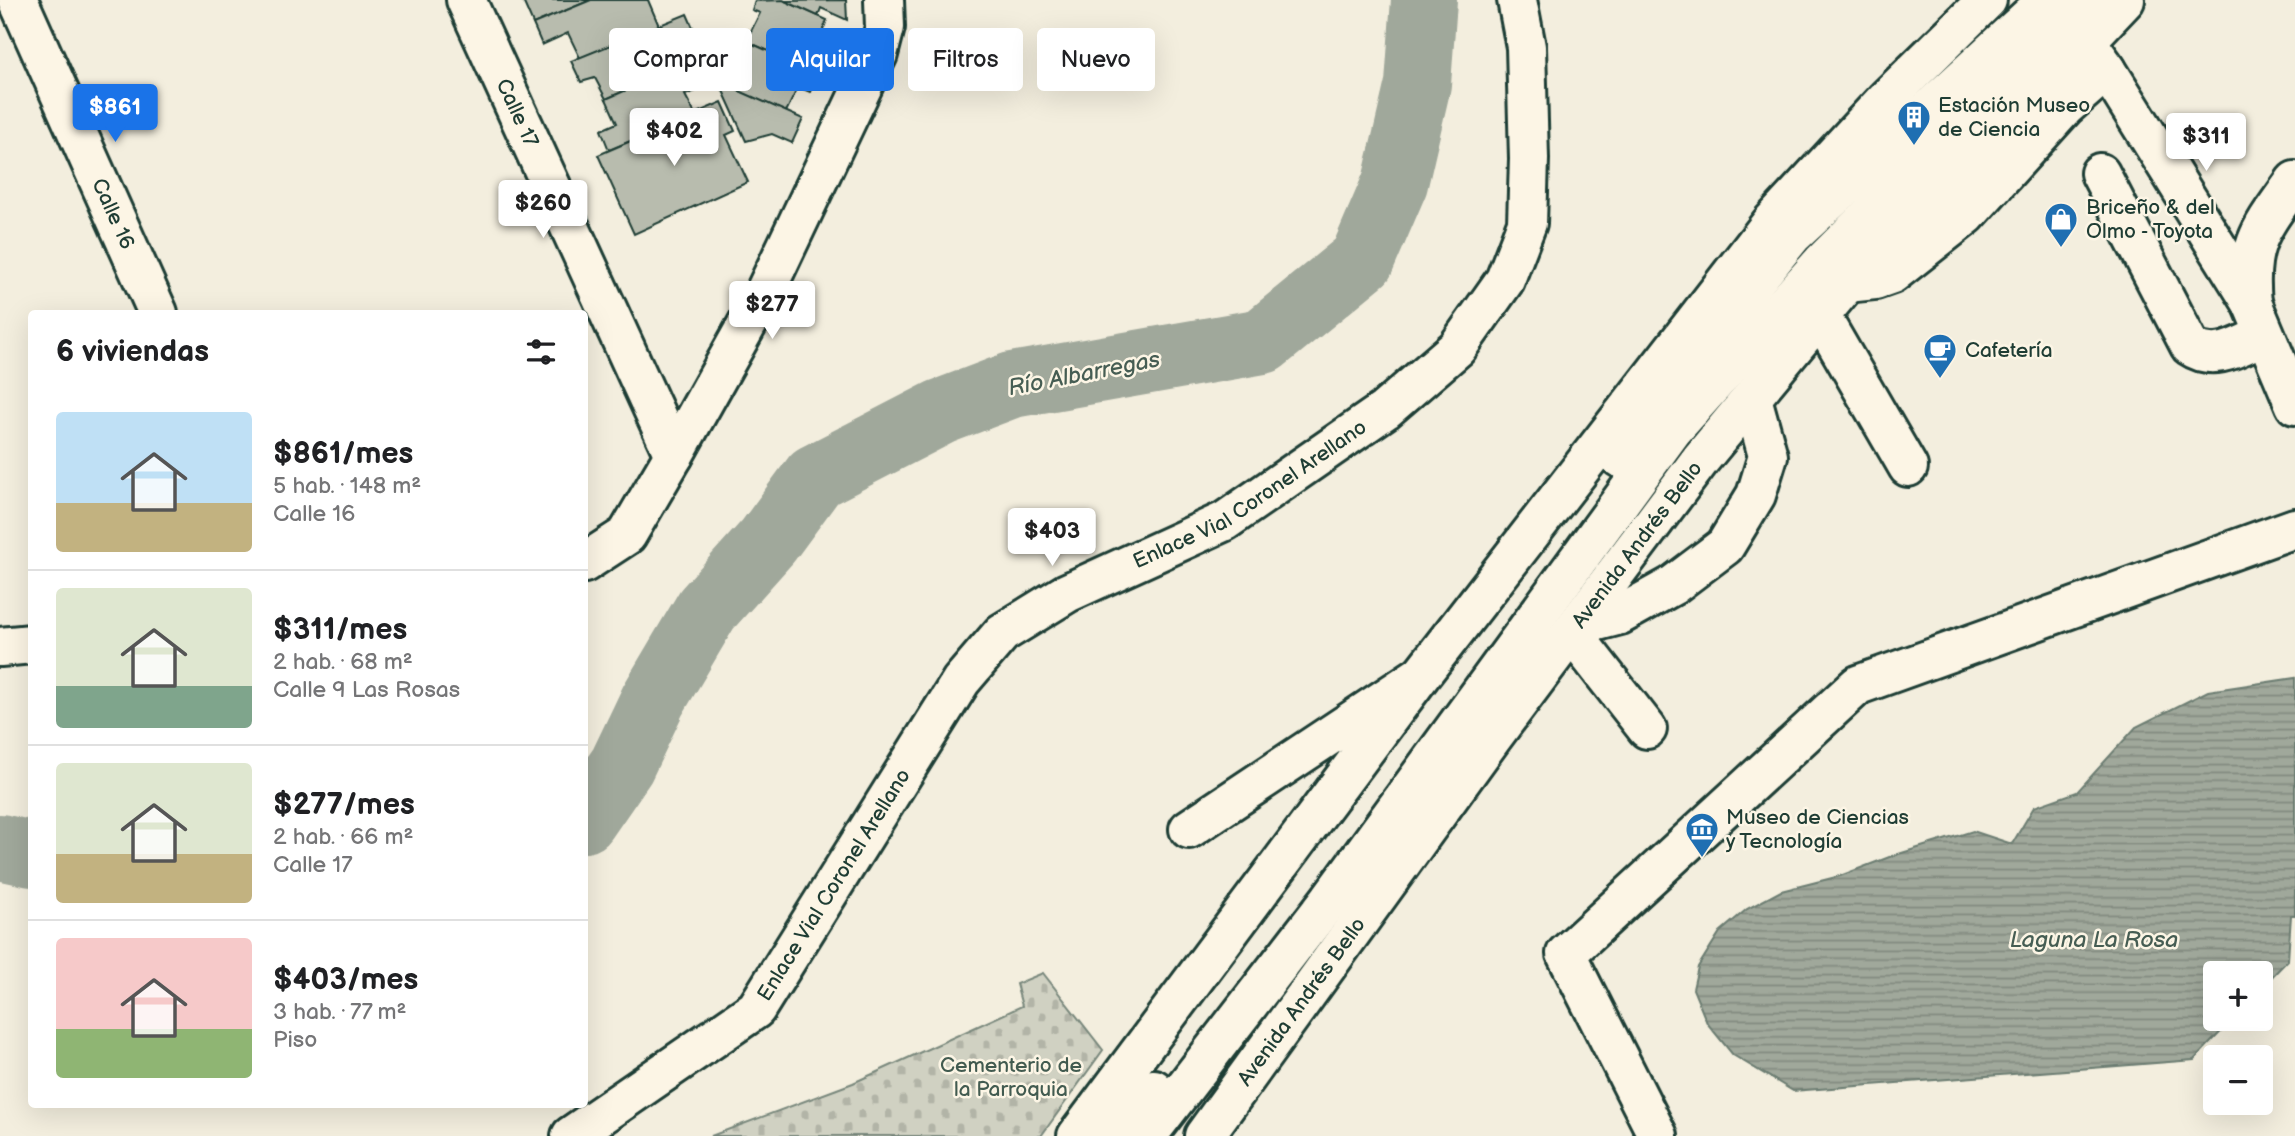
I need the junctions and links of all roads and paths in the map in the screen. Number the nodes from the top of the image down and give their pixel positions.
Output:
1 (18, 0) edge
2 (466, 0) edge
3 (884, 0) edge
4 (1517, 0) edge
5 (1987, 0) edge
6 (2125, 0) edge
7 (2069, 20) edge
8 (2100, 173) dead end
9 (2295, 181) edge
10 (157, 310) edge
11 (1820, 316) junction
12 (2258, 319) junction
13 (1752, 398) junction
14 (2295, 405) edge
15 (674, 455) junction
16 (1908, 467) dead end
17 (2295, 528) edge
18 (588, 560) edge
19 (1575, 629) junction
20 (28, 644) edge
21 (0, 647) edge
22 (1420, 675) junction
23 (1647, 729) dead end
24 (1189, 829) dead end
25 (570, 1136) edge
26 (1077, 1136) edge
27 (1116, 1136) edge
28 (1147, 1136) edge
29 (1204, 1136) edge
30 (1658, 1136) edge

1 - 10 main road, Calle 16
2 - 15 main road, Calle 17
3 - 15 main road
4 - 25 main road, Enlace Vial Coronel Arellano
5 - 22 main road
6 - 7 main road, Avenida Andrés Bello
7 - 11 main road, Avenida Andrés Bello
7 - 12 main road
7 - 27 main road
7 - 28 main road
8 - 12 main road
9 - 12 main road
11 - 13 main road, Avenida Andrés Bello
11 - 16 main road
12 - 14 main road
13 - 19 main road, Avenida Andrés Bello
13 - 19 main road
15 - 18 main road
17 - 30 main road
19 - 23 main road
19 - 29 main road, Avenida Andrés Bello
20 - 21 main road
22 - 24 main road
22 - 26 main road

